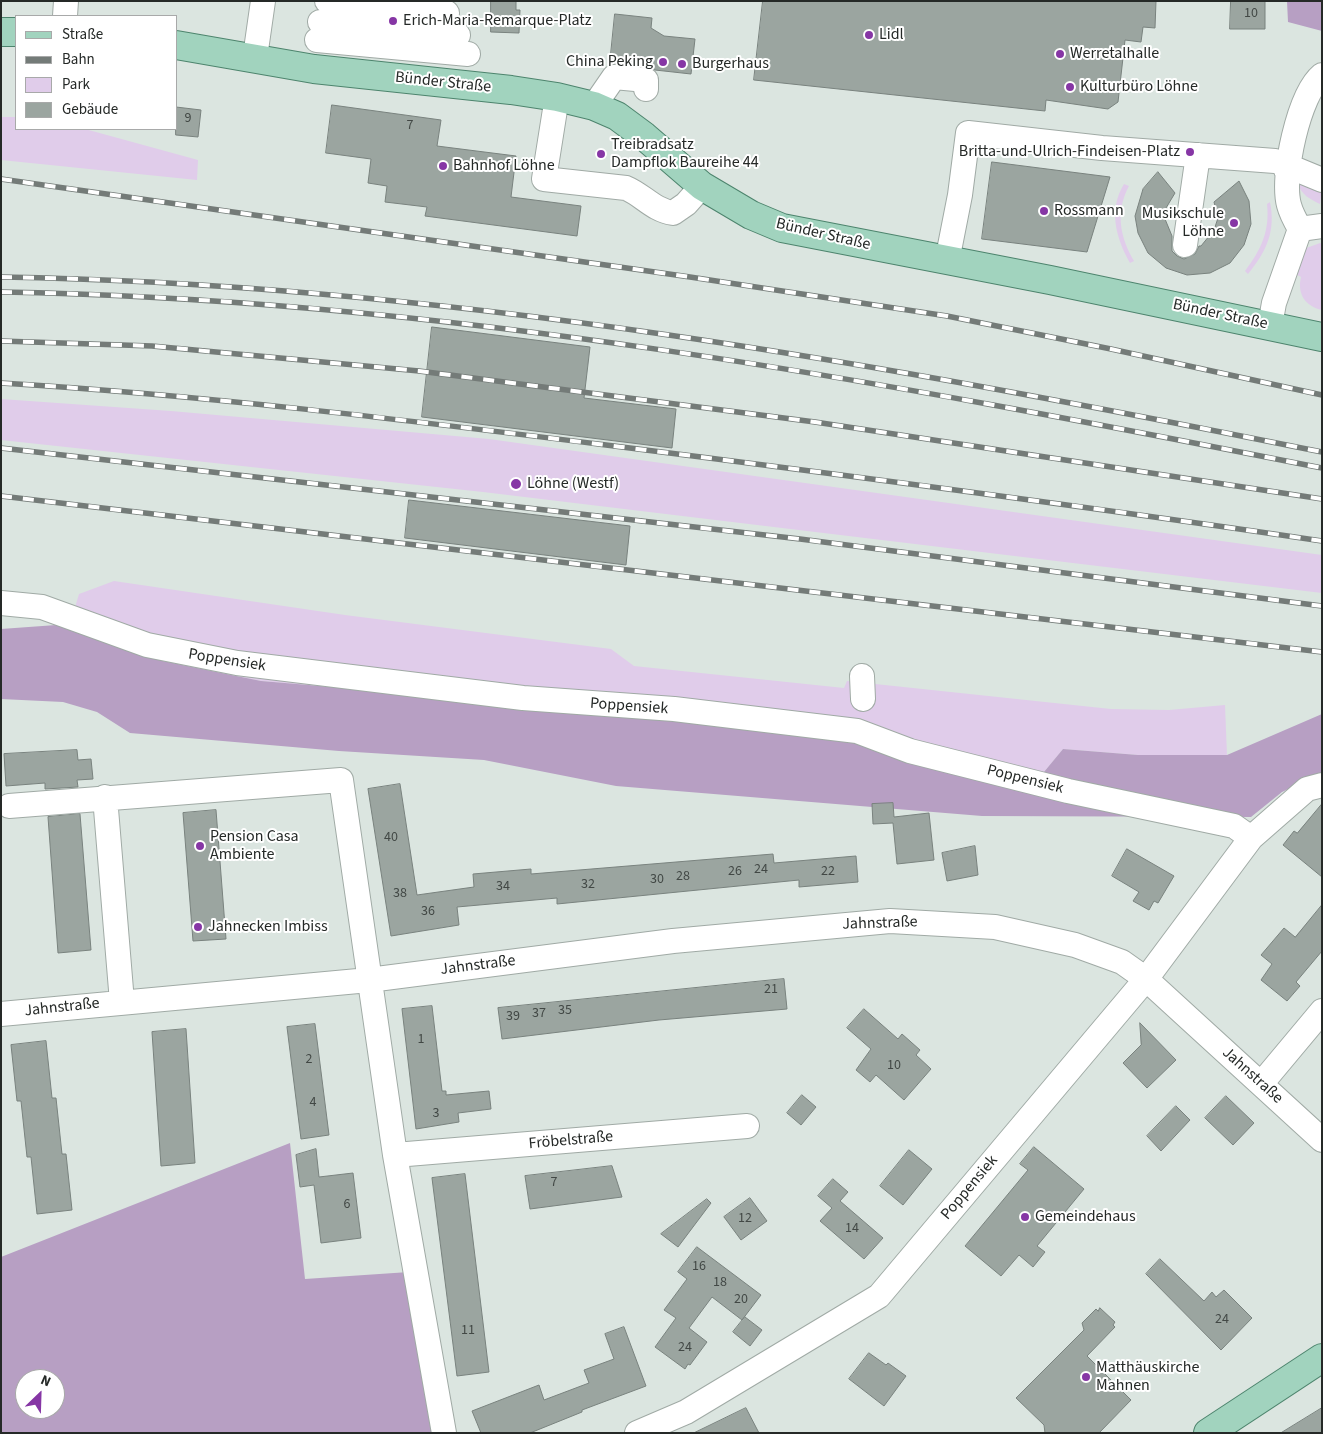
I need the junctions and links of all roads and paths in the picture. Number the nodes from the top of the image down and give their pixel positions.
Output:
1 (66, 1) edge
2 (263, 1) edge
3 (444, 7) edge
4 (65, 15) edge
5 (321, 16) edge
6 (1, 32) edge
7 (15, 32) edge
8 (463, 45) junction
9 (178, 46) edge
10 (255, 57) junction
11 (314, 69) junction
12 (1322, 74) edge
13 (474, 86) junction
14 (646, 89) dead end
15 (557, 97) junction
16 (594, 106) junction
17 (1198, 155) junction
18 (1281, 165) junction
19 (1322, 180) edge
20 (702, 186) junction
21 (1311, 228) edge
22 (1185, 244) dead end
23 (947, 261) junction
24 (1270, 325) junction
25 (1322, 337) edge
26 (1, 602) edge
27 (862, 676) dead end
28 (863, 700) dead end
29 (1322, 785) edge
30 (105, 798) junction
31 (9, 806) dead end
32 (1251, 838) junction
33 (1146, 979) junction
34 (369, 980) junction
35 (122, 1002) junction
36 (1322, 1011) edge
37 (1, 1014) edge
38 (1261, 1084) junction
39 (748, 1126) dead end
40 (1322, 1140) edge
41 (395, 1155) junction
42 (1322, 1358) edge
43 (444, 1433) edge
44 (637, 1433) edge
45 (1208, 1433) edge

1 - 4 street
2 - 10 street
3 - 5 street
3 - 8 street
5 - 8 street
5 - 11 street
6 - 7 main road
8 - 13 street
9 - 10 main road, Bünder Straße
10 - 11 main road, Bünder Straße
11 - 13 main road, Bünder Straße
12 - 18 street
13 - 15 main road, Bünder Straße
14 - 16 street
15 - 16 main road, Bünder Straße
15 - 20 street
16 - 20 main road, Bünder Straße
17 - 18 street
17 - 22 street
17 - 23 street
18 - 19 street
18 - 21 street
20 - 23 main road, Bünder Straße
21 - 24 street
23 - 24 main road, Bünder Straße
24 - 25 main road, Bünder Straße
26 - 32 street, Poppensiek
27 - 28 street
29 - 32 street, Poppensiek
30 - 31 street
30 - 34 street
30 - 35 street, Jahnstraße
32 - 33 street, Poppensiek
33 - 34 street, Jahnstraße
33 - 38 street, Jahnstraße
33 - 44 street, Poppensiek
34 - 35 street, Jahnstraße
34 - 41 street
35 - 37 street, Jahnstraße
36 - 38 street
38 - 40 street, Jahnstraße
39 - 41 street, Fröbelstraße
41 - 43 street
42 - 45 main road

